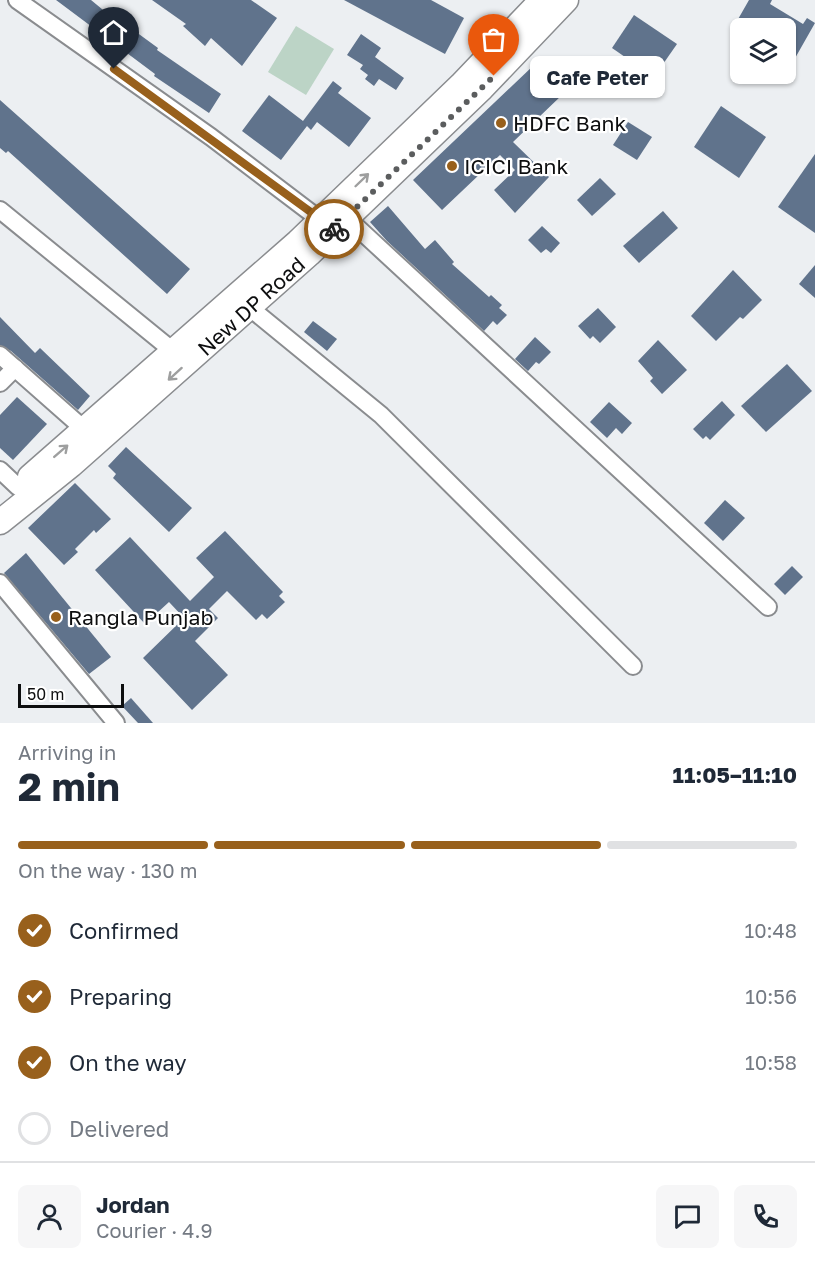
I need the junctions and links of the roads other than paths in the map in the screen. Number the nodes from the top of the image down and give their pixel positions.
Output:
1 (17, 0) edge
2 (542, 0) edge
3 (566, 0) edge
4 (0, 210) edge
5 (333, 222) junction
6 (249, 308) junction
7 (173, 351) junction
8 (0, 355) edge
9 (15, 368) junction
10 (0, 383) edge
11 (85, 430) junction
12 (0, 470) edge
13 (9, 494) edge
14 (0, 522) edge
15 (0, 584) edge
16 (768, 607) dead end
17 (633, 666) dead end
18 (116, 723) edge

1 - 5 street
5 -> 2 main road, New DP Road
3 - 5 main road, New DP Road
4 - 7 street
5 - 6 main road, New DP Road
5 - 7 main road, New DP Road
5 - 16 street
6 -> 14 main road, New DP Road
6 - 17 street
7 - 11 main road, New DP Road
8 - 9 street
9 - 10 street
9 - 11 street
13 -> 11 main road, New DP Road
12 - 13 street
15 - 18 street

